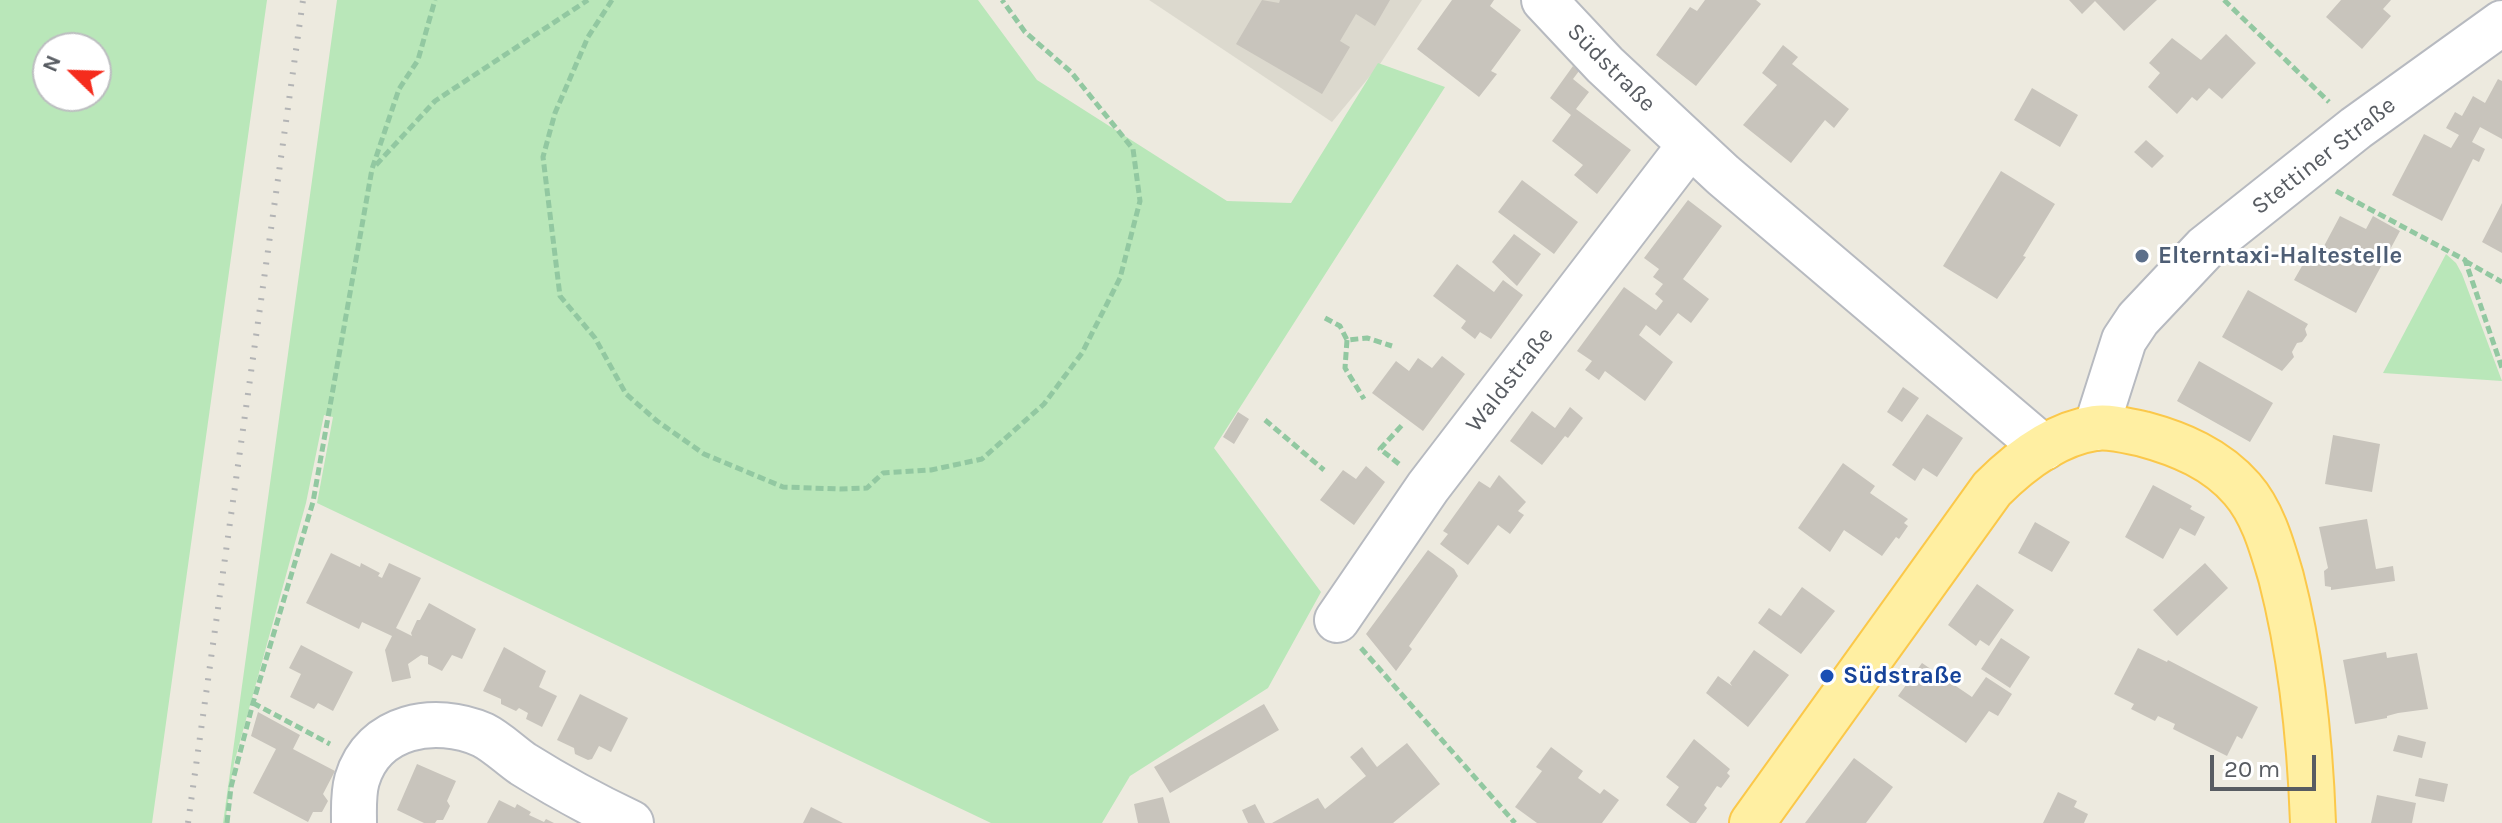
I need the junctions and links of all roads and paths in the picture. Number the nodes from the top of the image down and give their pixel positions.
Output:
1 (435, 0) edge
2 (588, 0) edge
3 (612, 0) edge
4 (1002, 0) edge
5 (1544, 0) edge
6 (2224, 0) edge
7 (2502, 23) edge
8 (2356, 128) junction
9 (1690, 145) junction
10 (372, 169) junction
11 (2300, 172) junction
12 (2465, 260) junction
13 (2502, 282) edge
14 (1325, 318) dead end
15 (1347, 340) junction
16 (1392, 346) dead end
17 (2502, 368) edge
18 (1364, 399) dead end
19 (1265, 420) dead end
20 (2096, 428) junction
21 (2044, 448) junction
22 (1324, 470) dead end
23 (1337, 620) joint
24 (253, 703) junction
25 (365, 762) junction
26 (227, 823) edge
27 (354, 823) edge
28 (631, 823) edge
29 (1515, 823) edge
30 (1752, 823) edge
31 (2313, 823) edge

1 - 10 path
2 - 10 path
3 - 4 path
5 - 9 street, Südstraße
6 - 8 path
7 - 8 street, Stettiner Straße
8 - 11 street, Stettiner Straße
9 - 21 street, Südstraße
9 - 23 street, Waldstraße
10 - 24 path
11 - 12 path
11 - 20 street, Stettiner Straße
12 - 13 path
12 - 17 path
14 - 15 path
15 - 16 path
15 - 18 path
19 - 22 path
20 - 21 main road
20 - 31 main road
21 - 30 main road
23 - 29 path
24 - 25 path
24 - 26 path
25 - 27 street
25 - 28 street

